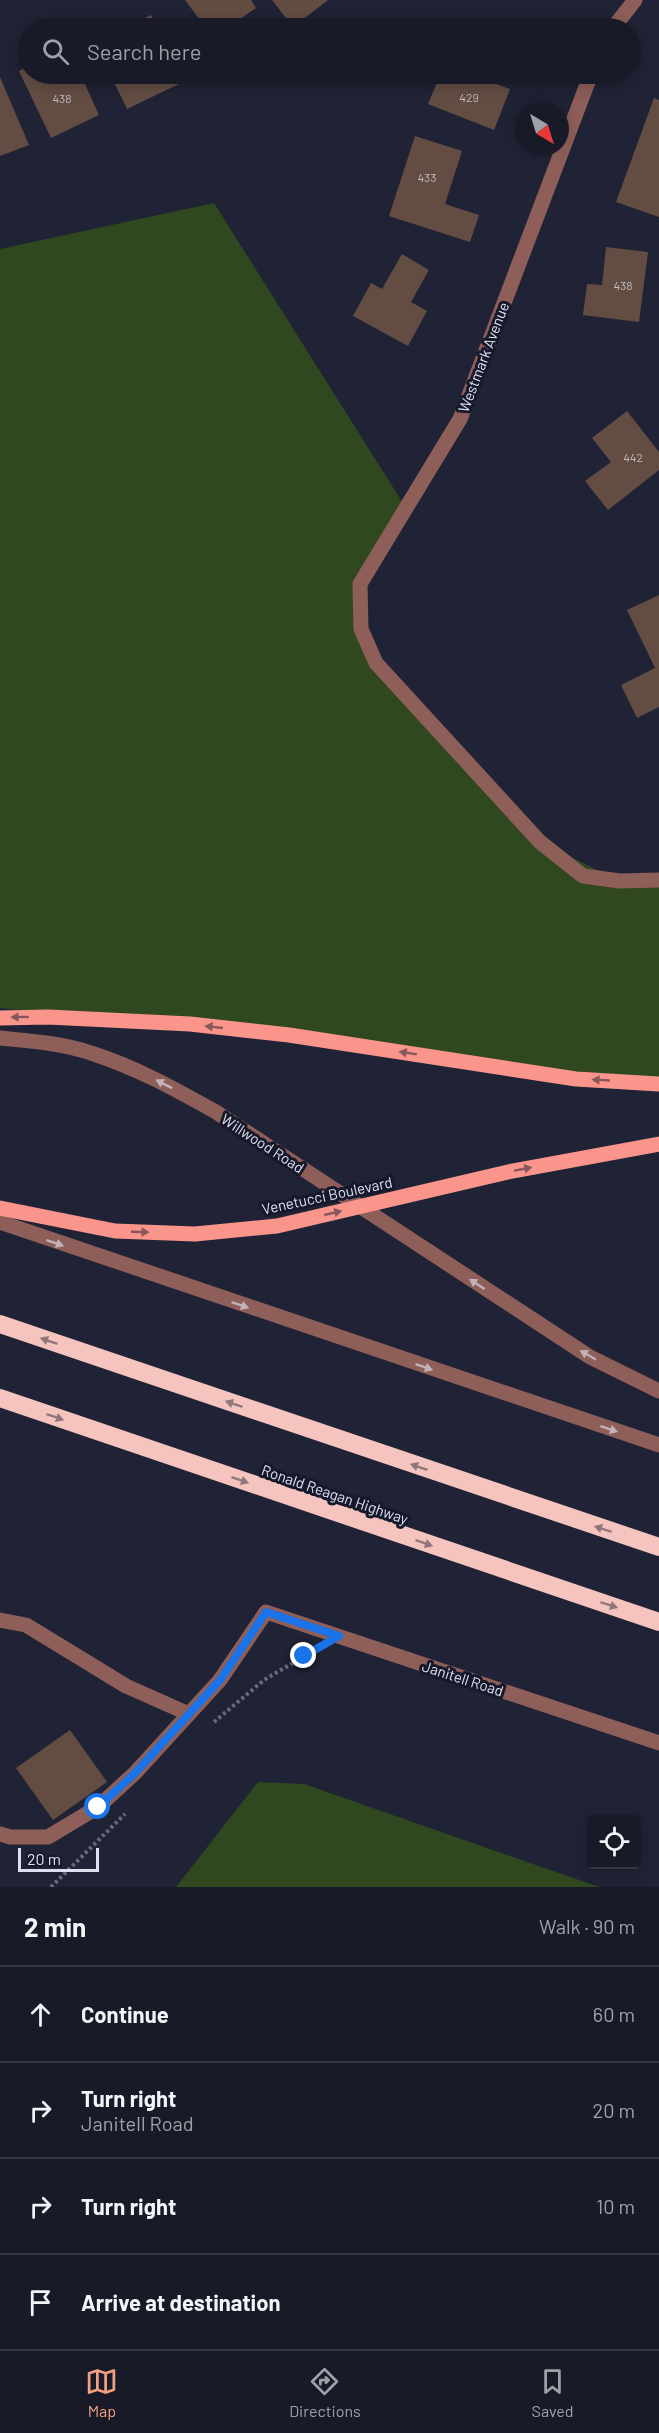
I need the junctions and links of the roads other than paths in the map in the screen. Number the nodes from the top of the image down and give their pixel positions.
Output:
1 (635, 0) edge
2 (621, 18) edge
3 (587, 84) edge
4 (659, 880) edge
5 (0, 1018) edge
6 (0, 1038) edge
7 (659, 1084) edge
8 (659, 1144) edge
9 (0, 1208) edge
10 (0, 1222) edge
11 (0, 1324) edge
12 (659, 1391) edge
13 (0, 1398) edge
14 (659, 1445) edge
15 (659, 1547) edge
16 (0, 1620) edge
17 (659, 1622) edge
18 (189, 1714) junction
19 (659, 1743) edge
20 (0, 1834) edge

1 - 2 street
3 - 4 street, Westmark Avenue
7 -> 5 main road
12 -> 6 street, Willwood Road
9 -> 8 main road, Venetucci Boulevard
10 -> 14 street
15 -> 11 highway
13 -> 17 highway, Ronald Reagan Highway
16 - 18 street
18 - 19 street, Janitell Road
18 - 20 street

